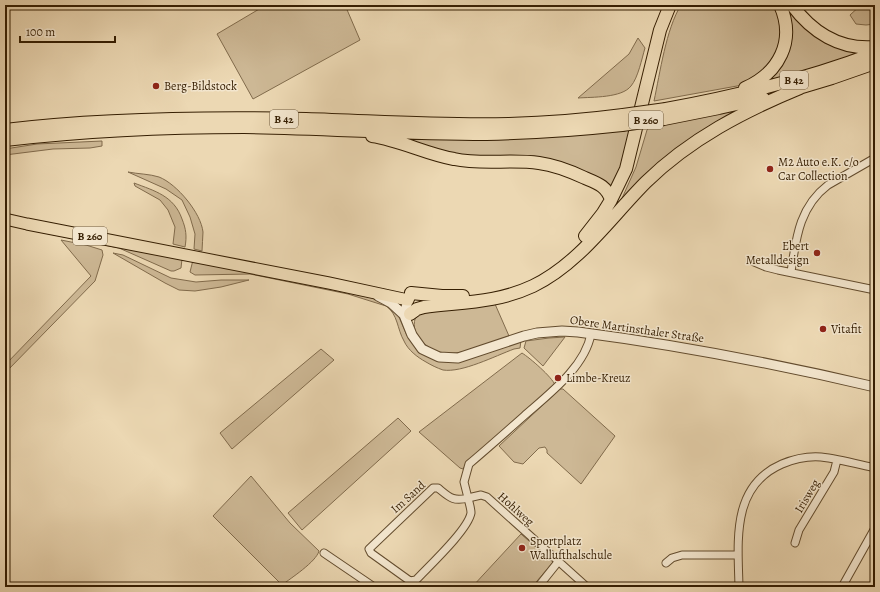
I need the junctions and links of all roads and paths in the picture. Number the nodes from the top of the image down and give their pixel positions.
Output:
1 (670, 5) edge
2 (678, 5) edge
3 (780, 5) edge
4 (792, 5) edge
5 (875, 47) edge
6 (875, 53) edge
7 (875, 63) edge
8 (800, 88) junction
9 (712, 100) junction
10 (665, 114) junction
11 (623, 120) junction
12 (5, 130) edge
13 (332, 130) junction
14 (5, 140) edge
15 (875, 158) edge
16 (611, 200) junction
17 (5, 219) edge
18 (600, 231) junction
19 (752, 261) dead end
20 (791, 272) junction
21 (329, 282) junction
22 (875, 290) edge
23 (373, 293) junction
24 (410, 298) junction
25 (459, 304) junction
26 (407, 314) junction
27 (591, 334) junction
28 (875, 387) edge
29 (837, 460) junction
30 (875, 468) edge
31 (468, 498) junction
32 (875, 528) edge
33 (795, 544) dead end
34 (324, 553) dead end
35 (738, 554) junction
36 (558, 562) junction
37 (666, 563) dead end
38 (413, 584) edge
39 (374, 587) edge
40 (538, 587) edge
41 (587, 587) edge
42 (738, 587) edge
43 (842, 587) edge

1 - 16 highway, B 260
2 - 18 highway, B 260
3 - 9 highway
4 - 5 highway
6 - 9 highway, B 42
7 - 8 highway, B 42
8 - 10 highway, B 42
8 - 18 highway
9 - 10 highway, B 42
10 - 11 highway, B 42, bridge
11 - 12 highway, B 42
11 - 13 highway, B 42
13 - 14 highway, B 42
13 - 16 highway
15 - 20 street
16 - 24 highway, B 260
17 - 21 main road, B 260
18 - 25 highway, B 260
19 - 20 street
20 - 22 street
21 - 23 main road, B 260
21 - 24 main road, B 260
23 - 24 main road, B 260
23 - 26 street, B 260
24 - 25 highway, B 260
24 - 26 street, Obere Martinsthaler Straße
25 - 26 highway
26 - 27 street, Obere Martinsthaler Straße
27 - 28 street, Obere Martinsthaler Straße
27 - 31 street
29 - 30 street
29 - 33 street, Irisweg
29 - 35 street
31 - 36 street, Hohlweg
31 - 38 street, Im Sand
31 - 38 street, Im Sand
32 - 43 street
34 - 39 street
35 - 37 street
35 - 42 street
36 - 40 street
36 - 41 street, Hohlweg

